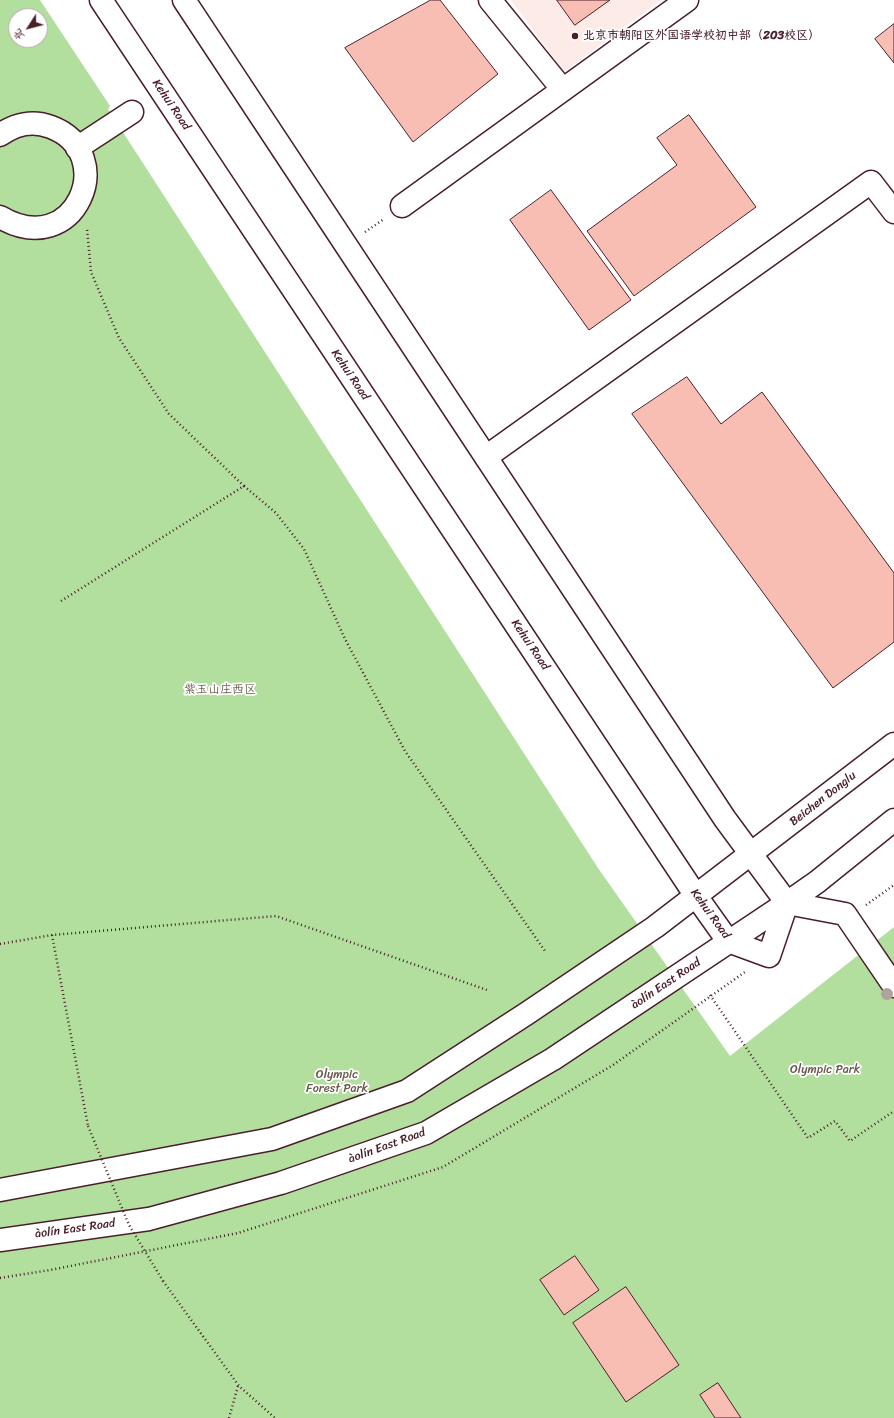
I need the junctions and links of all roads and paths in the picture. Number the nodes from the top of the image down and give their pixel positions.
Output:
1 (101, 0) edge
2 (184, 0) edge
3 (490, 0) edge
4 (687, 0) edge
5 (562, 90) junction
6 (132, 112) dead end
7 (0, 135) edge
8 (77, 148) junction
9 (402, 206) joint
10 (894, 212) edge
11 (0, 217) edge
12 (87, 228) dead end
13 (345, 243) junction
14 (486, 457) junction
15 (244, 486) junction
16 (61, 601) dead end
17 (894, 744) edge
18 (894, 820) edge
19 (751, 854) junction
20 (696, 896) junction
21 (787, 903) junction
22 (52, 935) junction
23 (728, 941) junction
24 (0, 944) edge
25 (545, 951) dead end
26 (894, 986) edge
27 (487, 990) dead end
28 (710, 995) dead end
29 (894, 1111) edge
30 (0, 1190) edge
31 (0, 1240) edge
32 (239, 1386) junction
33 (229, 1418) edge
34 (274, 1418) edge

1 - 20 main road, Kehui Road
2 - 13 main road
3 - 5 main road
4 - 5 main road
5 - 9 main road
6 - 8 main road
7 - 8 main road
8 - 11 main road
9 - 13 path
10 - 14 main road
12 - 15 path
13 - 14 main road
14 - 19 main road
15 - 16 path
15 - 25 path
17 - 19 main road, Beichen Donglu
18 - 21 main road
19 - 20 main road, Beichen Donglu
19 - 21 main road
20 - 23 main road, Kehui Road
20 - 30 main road
21 - 23 main road, àolín East Road
21 - 23 main road, Kehui Road
21 - 26 main road
22 - 24 path
22 - 27 path
22 - 32 path, bridge
23 - 31 main road, àolín East Road
28 - 29 path
32 - 33 path
32 - 34 path

